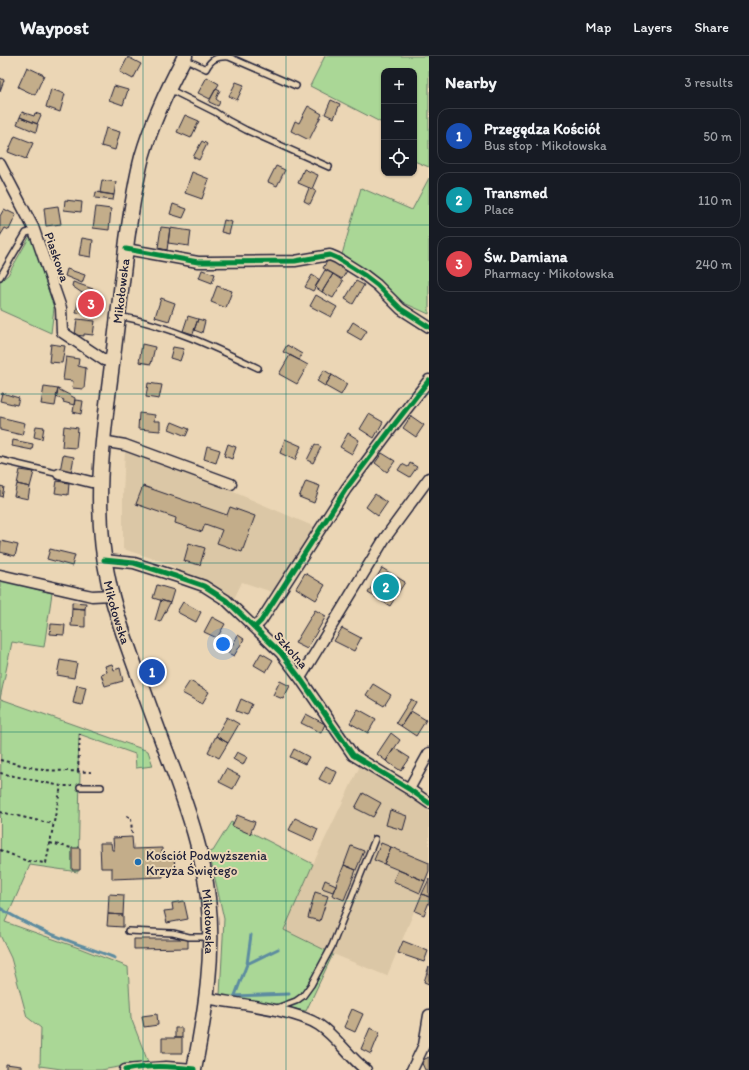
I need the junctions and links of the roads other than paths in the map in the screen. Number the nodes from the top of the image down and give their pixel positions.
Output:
1 (185, 57) edge
2 (296, 86) dead end
3 (168, 89) junction
4 (0, 164) edge
5 (329, 168) dead end
6 (34, 230) junction
7 (126, 249) junction
8 (0, 277) edge
9 (118, 316) junction
10 (429, 327) edge
11 (112, 361) junction
12 (258, 368) dead end
13 (429, 380) edge
14 (102, 441) junction
15 (0, 460) edge
16 (59, 474) joint
17 (429, 478) edge
18 (100, 482) junction
19 (231, 484) dead end
20 (104, 560) junction
21 (0, 575) edge
22 (112, 595) junction
23 (255, 627) junction
24 (300, 678) junction
25 (429, 753) edge
26 (80, 787) road end
27 (101, 787) dead end
28 (408, 789) junction
29 (429, 803) edge
30 (375, 838) dead end
31 (128, 931) dead end
32 (211, 937) junction
33 (206, 998) junction
34 (272, 1010) junction
35 (429, 1015) edge
36 (426, 1046) edge
37 (194, 1069) edge
38 (124, 1070) edge
39 (366, 1070) edge
40 (412, 1070) edge

1 - 2 lane
1 - 3 main road, Mikołowska
3 - 5 lane
3 - 7 main road, Mikołowska
4 - 6 street, Piaskowa
6 - 8 lane
6 - 11 street, Piaskowa
7 - 9 main road, Mikołowska
7 - 10 street
9 - 11 main road, Mikołowska
9 - 12 lane
11 - 14 main road, Mikołowska
13 - 23 street
14 - 18 main road, Mikołowska
14 - 19 street
15 - 16 lane
16 - 18 street
17 - 24 street
18 - 20 main road, Mikołowska
20 - 22 main road, Mikołowska
20 - 23 street, Szkolna
21 - 22 street
22 - 32 main road, Mikołowska
23 - 24 street, Szkolna
24 - 28 street, Szkolna
25 - 28 street
26 - 27 lane
28 - 29 street, Szkolna
30 - 34 lane
31 - 32 lane
32 - 33 main road, Mikołowska
33 - 34 street
33 - 37 main road, Mikołowska
34 - 39 street
35 - 36 street
36 - 40 street
37 - 38 street

